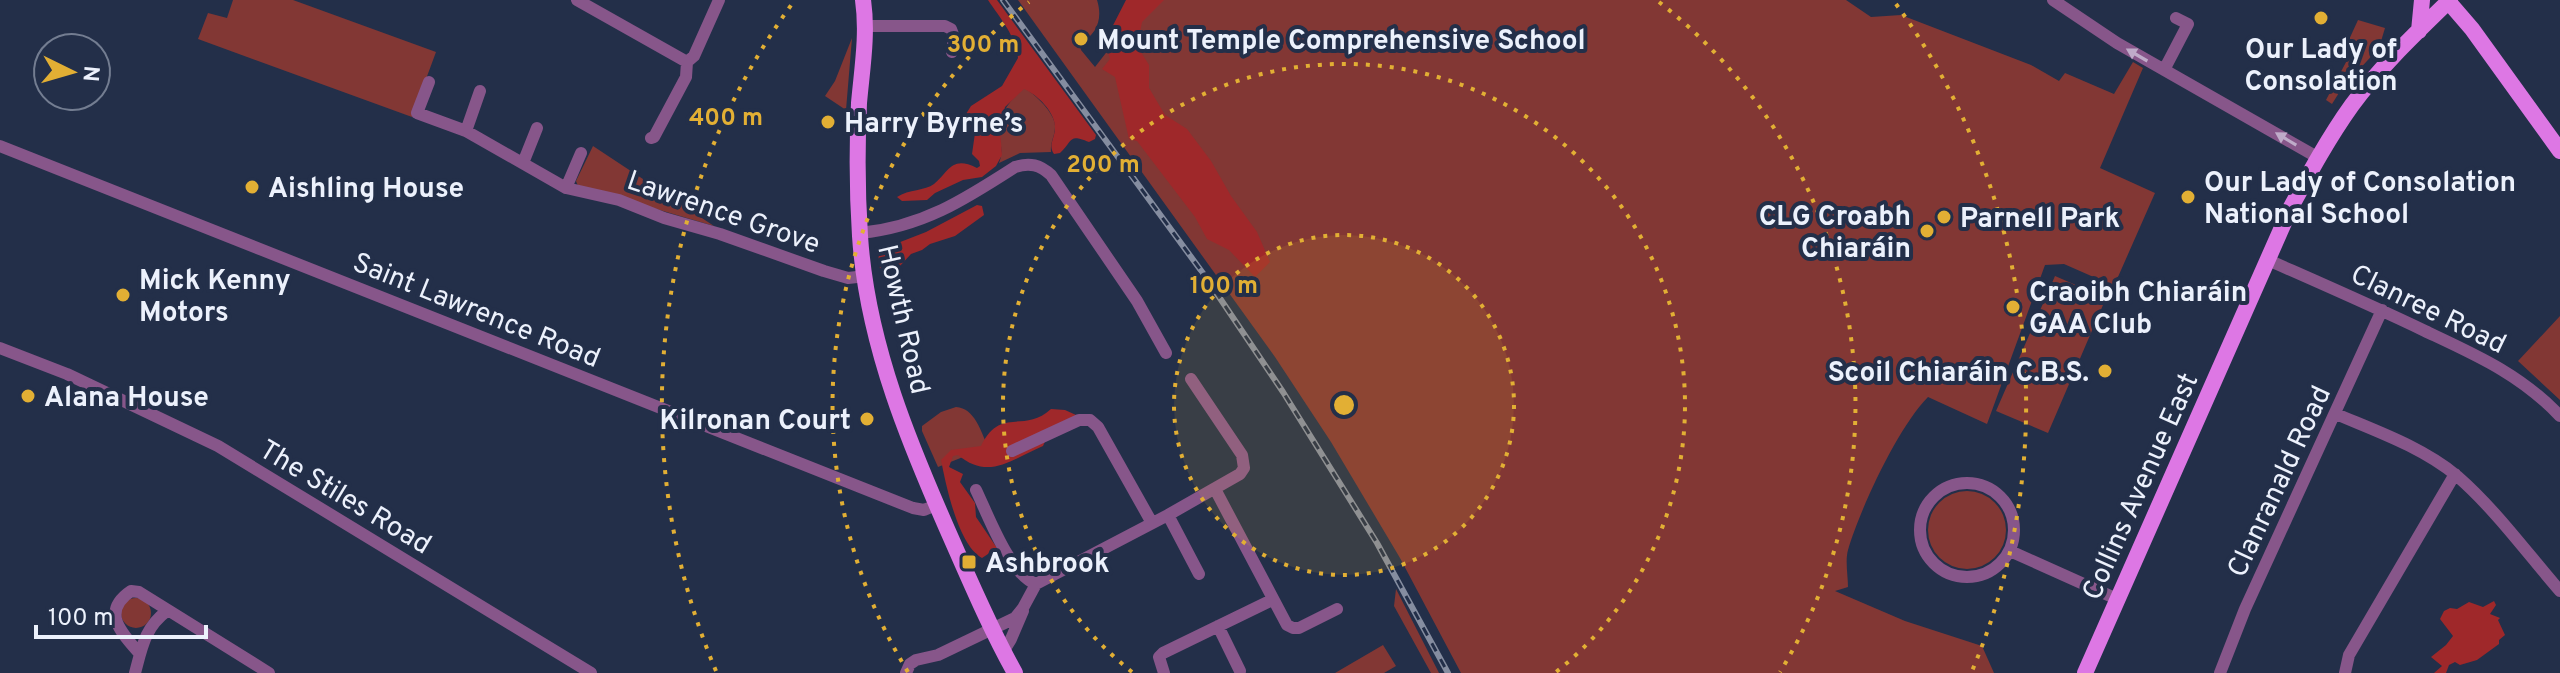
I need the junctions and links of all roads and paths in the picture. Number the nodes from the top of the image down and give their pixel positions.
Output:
1 (577, 0) edge
2 (719, 0) edge
3 (863, 0) edge
4 (2053, 0) edge
5 (2422, 0) edge
6 (2446, 0) edge
7 (2176, 18) dead end
8 (865, 26) junction
9 (2419, 31) junction
10 (952, 52) dead end
11 (687, 62) junction
12 (2164, 70) junction
13 (429, 82) dead end
14 (480, 91) dead end
15 (537, 128) dead end
16 (466, 131) junction
17 (651, 138) dead end
18 (2557, 139) edge
19 (0, 146) edge
20 (581, 153) dead end
21 (2317, 157) junction
22 (523, 163) junction
23 (566, 188) junction
24 (860, 233) junction
25 (2268, 260) junction
26 (866, 276) junction
27 (2382, 310) junction
28 (1, 352) edge
29 (1166, 353) dead end
30 (1191, 379) dead end
31 (2336, 414) junction
32 (2560, 416) edge
33 (1012, 451) dead end
34 (2455, 474) junction
35 (1215, 489) junction
36 (976, 490) dead end
37 (936, 505) junction
38 (1168, 515) junction
39 (1152, 523) junction
40 (2010, 551) junction
41 (1199, 574) dead end
42 (1036, 584) junction
43 (2560, 591) edge
44 (2117, 599) junction
45 (1272, 600) junction
46 (1023, 608) junction
47 (1337, 609) dead end
48 (167, 611) junction
49 (1218, 626) junction
50 (991, 628) junction
51 (1003, 652) junction
52 (139, 653) junction
53 (1240, 671) dead end
54 (135, 673) edge
55 (269, 673) edge
56 (591, 673) edge
57 (906, 673) edge
58 (1015, 673) edge
59 (1164, 673) edge
60 (2085, 673) edge
61 (2220, 673) edge
62 (2345, 673) edge

1 - 11 street
2 - 11 street
3 - 8 main road, Howth Road
12 -> 4 street
5 - 9 main road
6 - 9 main road, Collins Avenue East
6 - 18 main road
7 - 12 street
8 - 10 street
8 - 24 main road, Howth Road
9 - 21 main road, Collins Avenue East
11 - 17 street
21 -> 12 street
13 - 16 street, Lawrence Grove
14 - 16 street
15 - 22 street
16 - 22 street, Lawrence Grove
19 - 37 street, Saint Lawrence Road
20 - 23 street
21 - 25 main road, Collins Avenue East
22 - 23 street, Lawrence Grove
23 - 26 street, Lawrence Grove
24 - 26 main road, Howth Road
24 - 29 street
25 - 27 street, Clanree Road
25 - 44 main road, Collins Avenue East
26 - 37 main road, Howth Road
27 - 31 street, Clanranald Road
27 - 32 street, Clanree Road
28 - 56 street, The Stiles Road
30 - 35 street
31 - 34 street
31 - 61 street, Clanranald Road
33 - 39 street
34 - 43 street
34 - 62 street
35 - 38 street
35 - 45 street
36 - 42 street
37 - 50 main road, Howth Road
38 - 39 street
38 - 41 street
39 - 42 street
40 - 40 street
40 - 44 street
42 - 46 street
44 - 60 main road, Collins Avenue East
45 - 47 street
45 - 49 street
46 - 50 street
46 - 51 street
48 - 52 street
48 - 52 street
48 - 55 street
49 - 53 street
49 - 59 street
50 - 51 main road, Howth Road
50 - 57 street
51 - 58 main road, Howth Road
52 - 54 street

